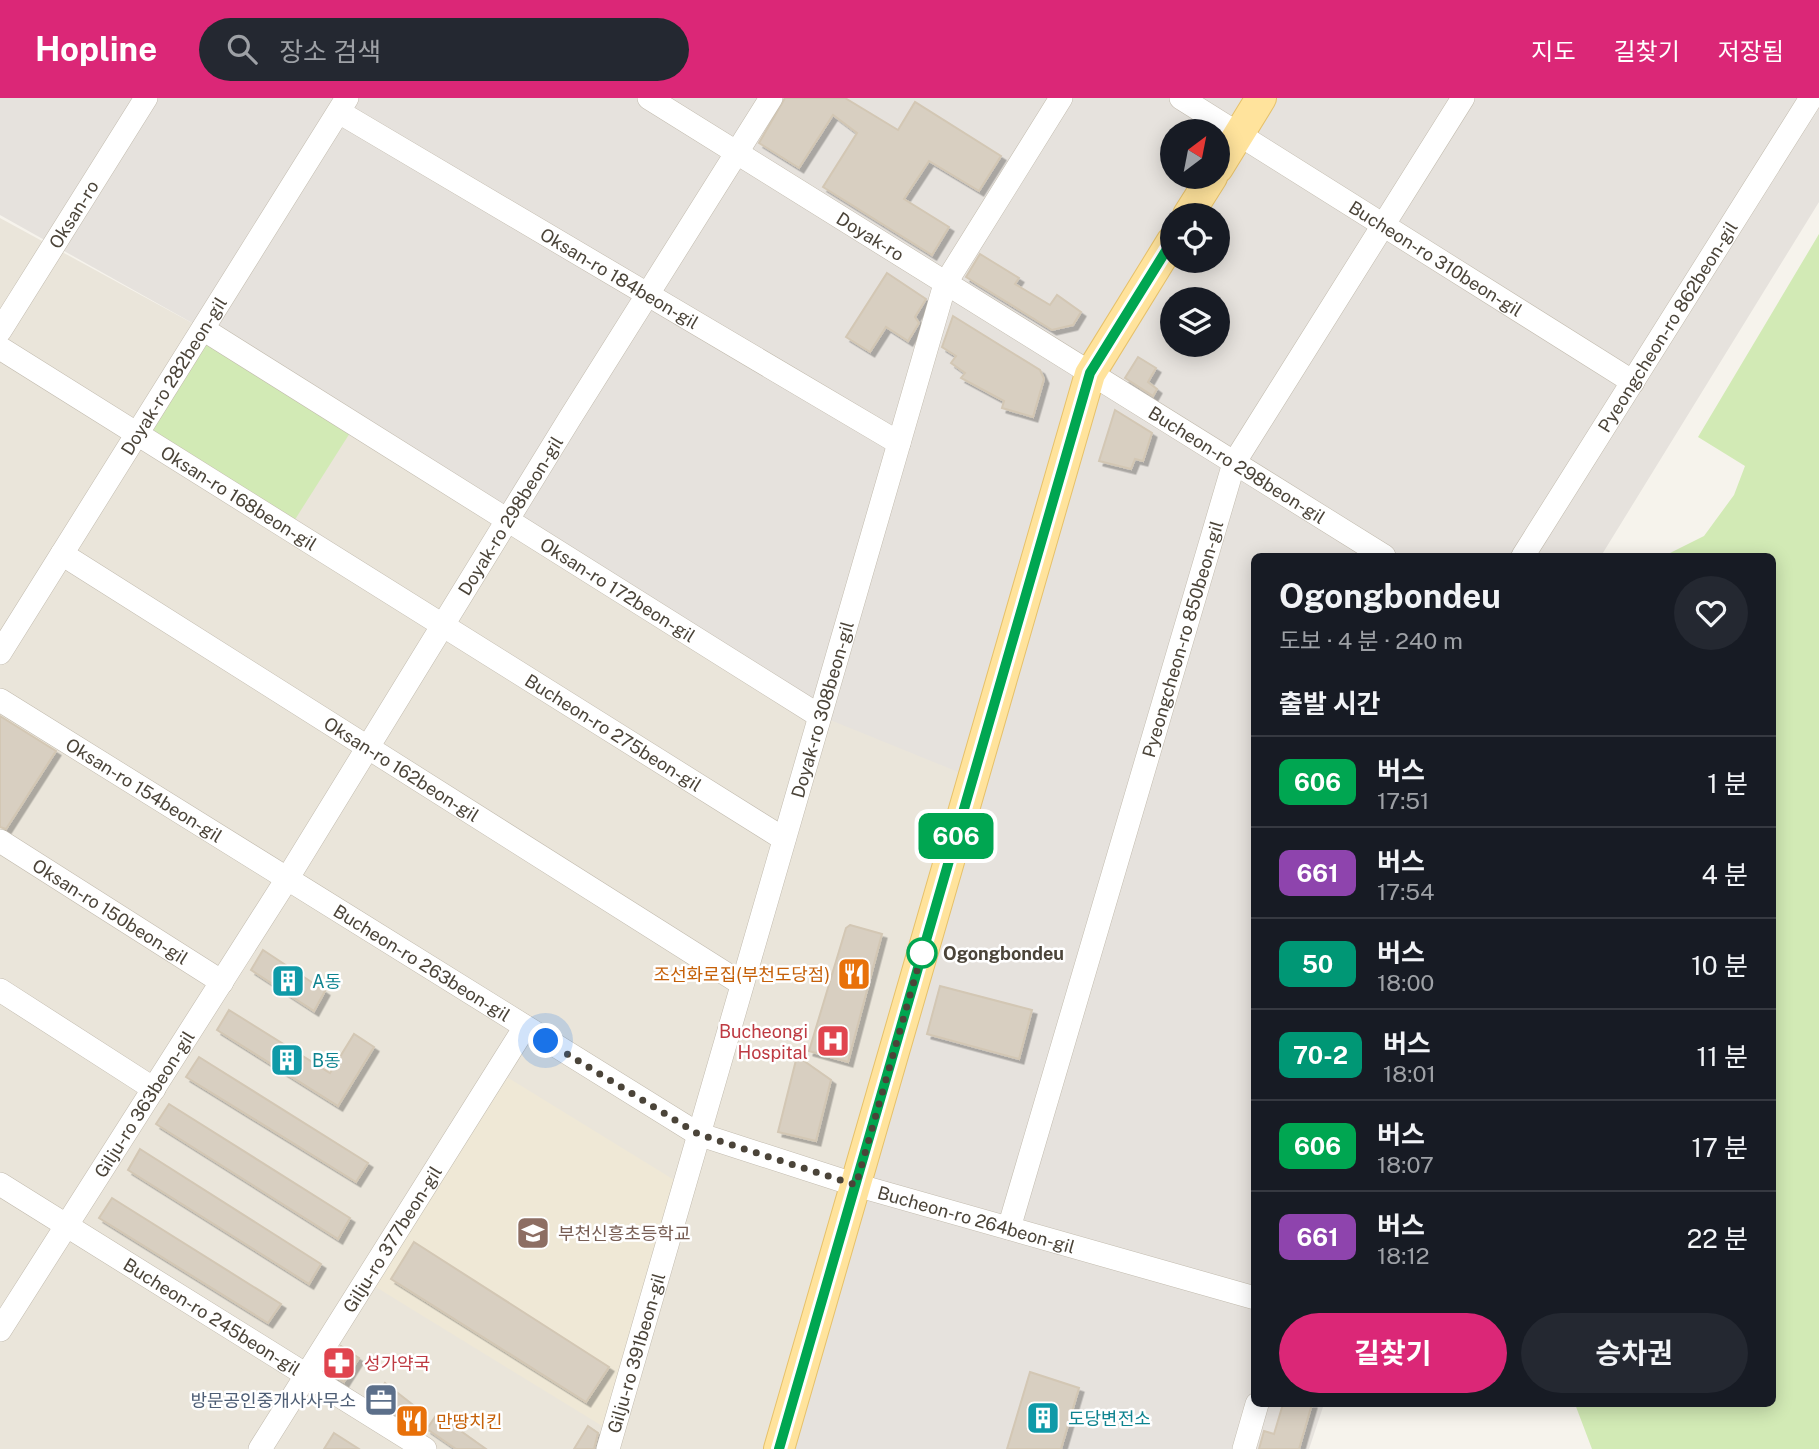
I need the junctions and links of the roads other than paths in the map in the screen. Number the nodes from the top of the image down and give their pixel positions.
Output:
1 (146, 98) edge
2 (649, 98) edge
3 (771, 98) edge
4 (1061, 98) edge
5 (1181, 98) edge
6 (1261, 98) edge
7 (1463, 98) edge
8 (1811, 98) edge
9 (343, 105) edge
10 (1238, 135) junction
11 (1230, 148) edge
12 (736, 152) junction
13 (1383, 225) junction
14 (1160, 260) edge
15 (945, 284) junction
16 (647, 296) junction
17 (203, 329) junction
18 (0, 331) edge
19 (0, 348) edge
20 (1090, 373) junction
21 (1633, 382) junction
22 (138, 434) junction
23 (899, 443) junction
24 (1234, 463) junction
25 (507, 520) junction
26 (1379, 553) edge
27 (1525, 553) edge
28 (62, 554) junction
29 (443, 625) junction
30 (0, 653) edge
31 (0, 700) edge
32 (818, 715) junction
33 (366, 747) junction
34 (784, 839) junction
35 (0, 841) edge
36 (287, 879) junction
37 (222, 982) junction
38 (742, 984) junction
39 (0, 990) edge
40 (525, 1027) junction
41 (154, 1089) junction
42 (698, 1134) junction
43 (0, 1184) edge
44 (856, 1185) junction
45 (67, 1225) junction
46 (1009, 1228) junction
47 (1251, 1297) edge
48 (0, 1330) edge
49 (307, 1375) junction
50 (1256, 1407) edge
51 (260, 1449) edge
52 (425, 1449) edge
53 (608, 1449) edge
54 (779, 1449) edge
55 (1244, 1449) edge

1 - 18 street, Oksan-ro
2 - 12 street, Doyak-ro
3 - 12 street, Doyak-ro 298beon-gil
4 - 15 street, Doyak-ro 308beon-gil
5 - 10 street, Bucheon-ro 310beon-gil
6 - 10 main road
7 - 13 street, Pyeongcheon-ro 850beon-gil
8 - 21 street, Pyeongcheon-ro 862beon-gil
9 - 16 street, Oksan-ro 184beon-gil
9 - 17 street, Doyak-ro 282beon-gil
10 - 11 main road
10 - 13 street, Bucheon-ro 310beon-gil
12 - 15 street, Doyak-ro
12 - 16 street, Doyak-ro 298beon-gil
13 - 21 street, Bucheon-ro 310beon-gil
13 - 24 street, Pyeongcheon-ro 850beon-gil
14 - 20 main road
15 - 20 street, Doyak-ro
15 - 23 street, Doyak-ro 308beon-gil
16 - 23 street, Oksan-ro 184beon-gil
16 - 25 street, Doyak-ro 298beon-gil
17 - 22 street, Doyak-ro 282beon-gil
17 - 25 street, Oksan-ro 172beon-gil
19 - 22 street, Oksan-ro 168beon-gil
20 - 24 street, Bucheon-ro 298beon-gil
20 - 44 main road
21 - 27 street, Pyeongcheon-ro 862beon-gil
22 - 28 street, Doyak-ro 282beon-gil
22 - 29 street, Oksan-ro 168beon-gil
23 - 32 street, Doyak-ro 308beon-gil
24 - 26 street, Bucheon-ro 298beon-gil
24 - 46 street, Pyeongcheon-ro 850beon-gil
25 - 29 street, Doyak-ro 298beon-gil
25 - 32 street, Oksan-ro 172beon-gil
28 - 30 street, Doyak-ro 282beon-gil
28 - 33 street, Oksan-ro 162beon-gil
29 - 33 street, Doyak-ro 298beon-gil
29 - 34 street, Bucheon-ro 275beon-gil
31 - 36 street, Oksan-ro 154beon-gil
32 - 34 street, Doyak-ro 308beon-gil
33 - 36 street, Doyak-ro 298beon-gil
33 - 38 street, Oksan-ro 162beon-gil
34 - 38 street, Doyak-ro 308beon-gil
35 - 37 street, Oksan-ro 150beon-gil
36 - 37 street, Gilju-ro 363beon-gil
36 - 40 street, Bucheon-ro 263beon-gil
37 - 41 street, Gilju-ro 363beon-gil
38 - 42 street, Doyak-ro 308beon-gil
39 - 41 street
40 - 42 street, Bucheon-ro 263beon-gil
40 - 49 street, Gilju-ro 377beon-gil
41 - 45 street, Gilju-ro 363beon-gil
42 - 44 street, Bucheon-ro 264beon-gil
42 - 53 street, Gilju-ro 391beon-gil
43 - 45 street, Bucheon-ro 245beon-gil
44 - 46 street, Bucheon-ro 264beon-gil
44 - 54 main road
45 - 48 street, Gilju-ro 363beon-gil
45 - 49 street, Bucheon-ro 245beon-gil
46 - 47 street, Bucheon-ro 264beon-gil
49 - 51 street, Gilju-ro 377beon-gil
49 - 52 street, Bucheon-ro 245beon-gil
50 - 55 street

